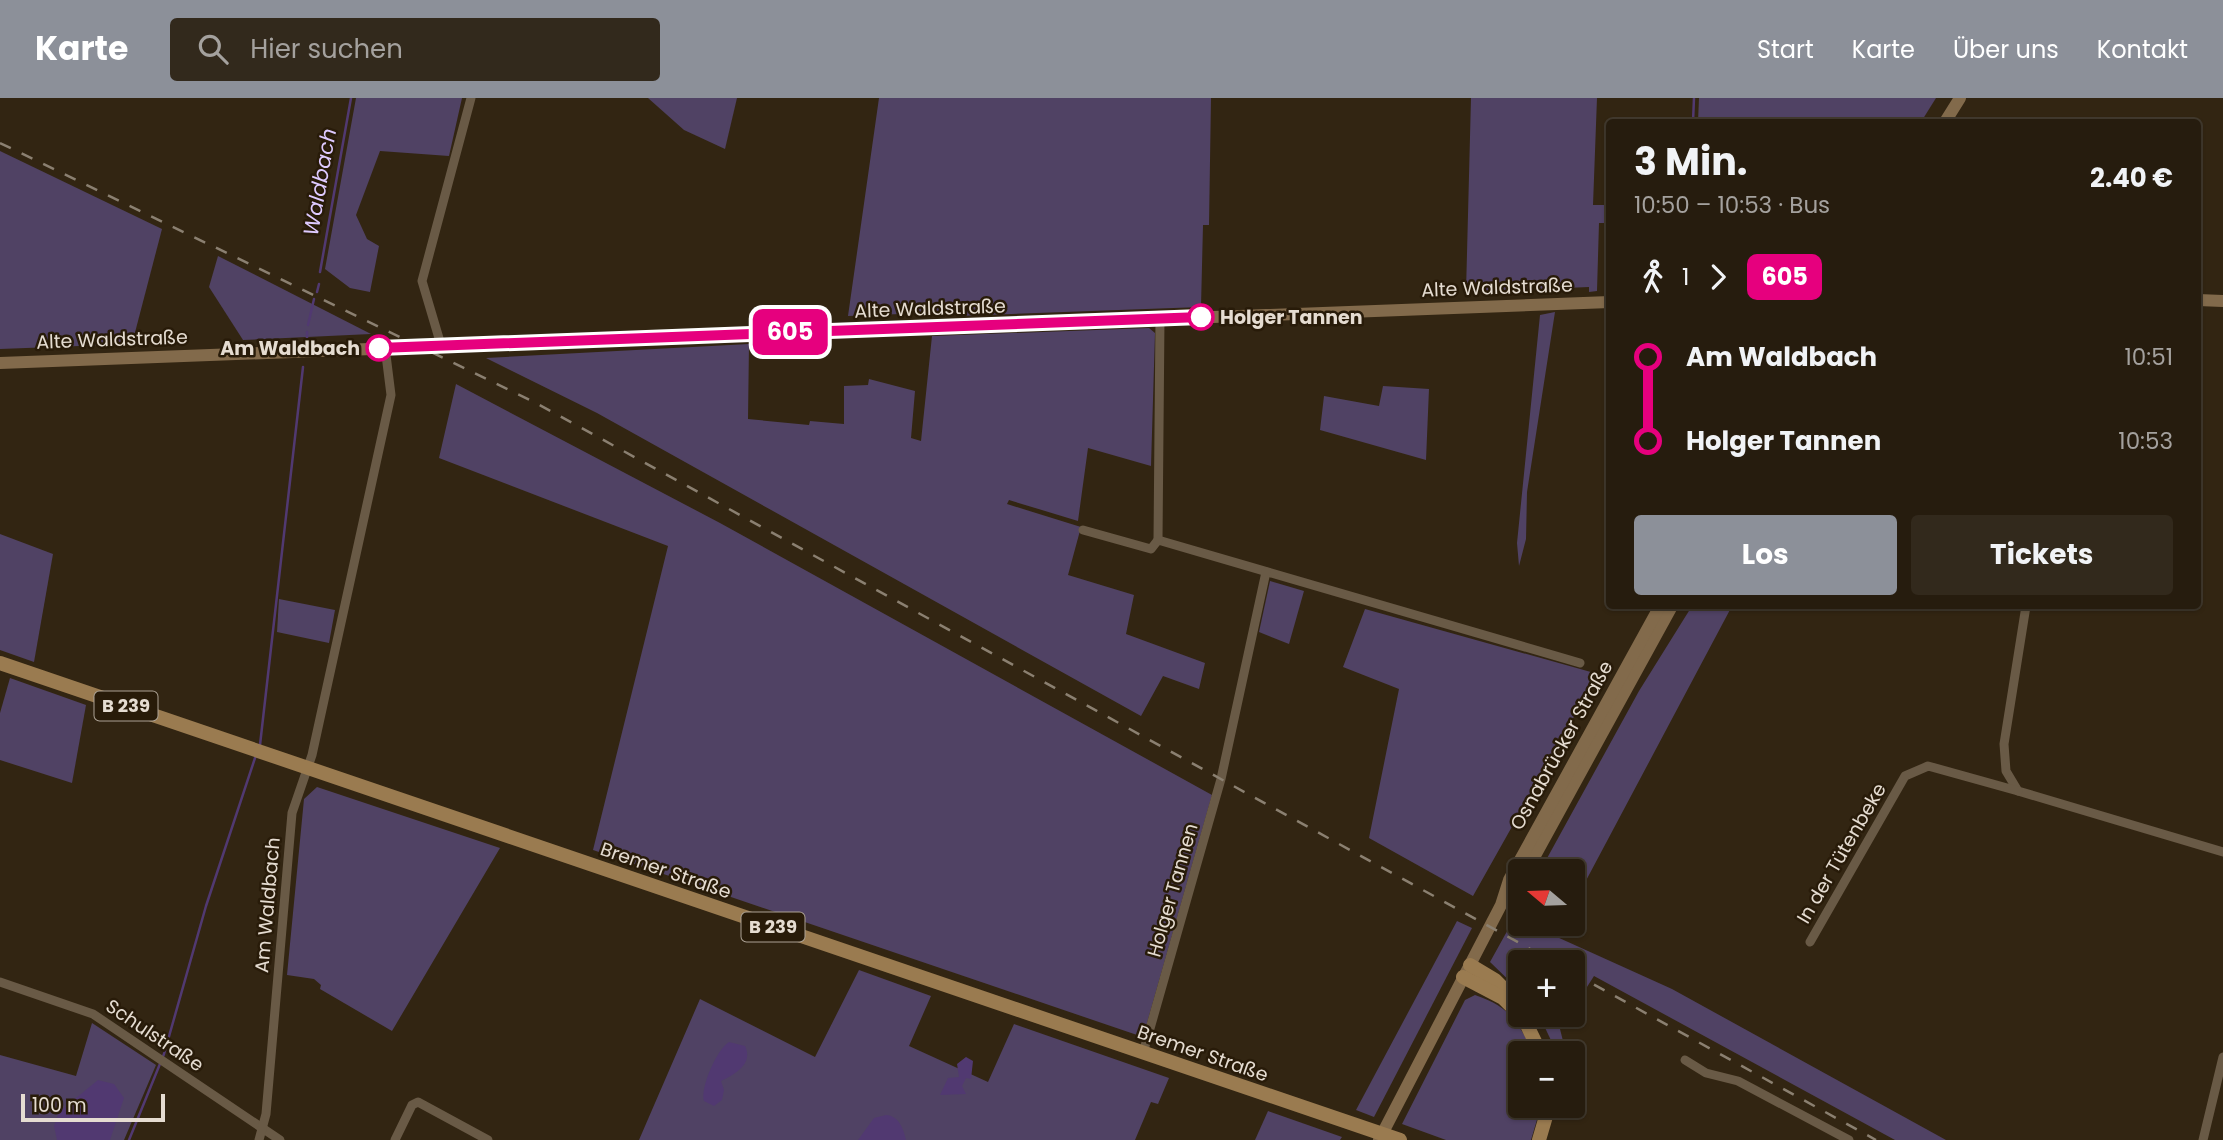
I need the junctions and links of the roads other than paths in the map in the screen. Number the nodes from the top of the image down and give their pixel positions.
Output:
1 (471, 98) edge
2 (1960, 98) edge
3 (1947, 119) edge
4 (2201, 300) edge
5 (2223, 301) edge
6 (1606, 302) edge
7 (1160, 319) junction
8 (441, 345) junction
9 (385, 348) junction
10 (0, 363) edge
11 (1083, 530) dead end
12 (1158, 540) junction
13 (1266, 572) junction
14 (1658, 609) edge
15 (1670, 609) edge
16 (2026, 609) edge
17 (0, 663) edge
18 (1580, 663) dead end
19 (307, 768) junction
20 (2018, 791) junction
21 (2223, 852) edge
22 (1533, 859) edge
23 (1508, 897) edge
24 (1501, 905) junction
25 (1810, 942) dead end
26 (1466, 971) junction
27 (0, 982) edge
28 (1508, 993) edge
29 (1535, 1041) edge
30 (1143, 1053) junction
31 (2223, 1057) edge
32 (1685, 1060) dead end
33 (1545, 1118) edge
34 (1553, 1118) edge
35 (262, 1129) junction
36 (259, 1140) edge
37 (280, 1140) edge
38 (395, 1140) edge
39 (488, 1140) edge
40 (1379, 1140) edge
41 (1400, 1140) edge
42 (1539, 1140) edge
43 (1548, 1140) edge
44 (1849, 1140) edge
45 (2203, 1140) edge

1 - 8 street
2 - 3 street
4 - 5 street
6 - 7 street, Alte Waldstraße
7 - 8 street, Alte Waldstraße
7 - 12 street
8 - 9 street, Alte Waldstraße
9 - 10 street, Alte Waldstraße
9 - 19 street, Am Waldbach
11 - 12 street
12 - 13 street
13 - 18 street
13 - 30 street, Holger Tannen
14 - 24 street, Osnabrücker Straße
15 - 22 street, Osnabrücker Straße
16 - 20 street
17 - 19 main road, Bremer Straße / B 239
19 - 30 main road, Bremer Straße / B 239
19 - 35 street, Am Waldbach
20 - 21 street, In der Tütenbeke
20 - 25 street, In der Tütenbeke
23 - 24 street, Osnabrücker Straße
24 - 26 street, Osnabrücker Straße
26 - 28 main road
26 - 29 main road
26 - 40 street, Osnabrücker Straße
27 - 35 street, Schulstraße
30 - 41 main road, Bremer Straße / B 239
31 - 45 street
32 - 44 street
33 - 42 main road
34 - 43 main road
35 - 36 street, Am Waldbach
35 - 37 street, Schulstraße
38 - 39 street

